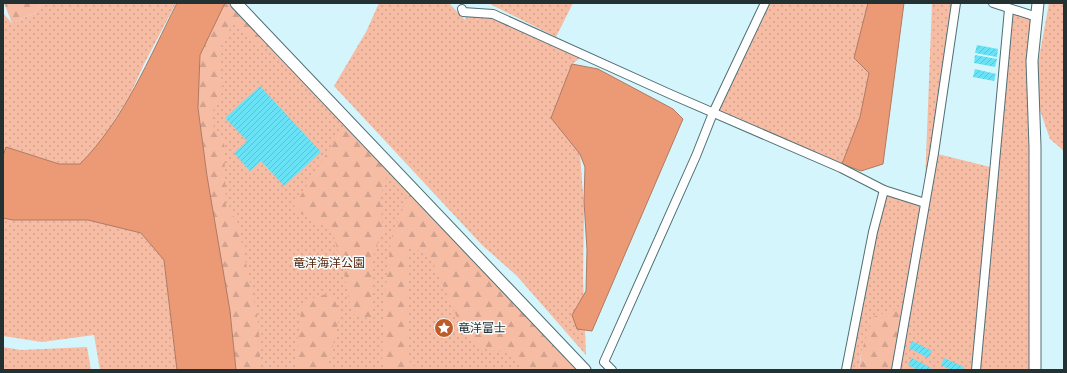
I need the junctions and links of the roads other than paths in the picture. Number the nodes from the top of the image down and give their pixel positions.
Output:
1 (236, 3) edge
2 (764, 3) edge
3 (956, 3) edge
4 (993, 3) edge
5 (1038, 3) edge
6 (462, 9) dead end
7 (1009, 9) junction
8 (1037, 17) junction
9 (713, 113) junction
10 (884, 190) junction
11 (925, 203) junction
12 (585, 370) edge
13 (612, 370) edge
14 (846, 370) edge
15 (896, 370) edge
16 (976, 370) edge
17 (1035, 370) edge

1 - 12 street
2 - 9 street
3 - 11 street
4 - 7 street
5 - 8 street
6 - 9 street
7 - 8 street
7 - 16 street
8 - 17 street
9 - 10 street
9 - 13 street
10 - 11 street
10 - 14 street
11 - 15 street

